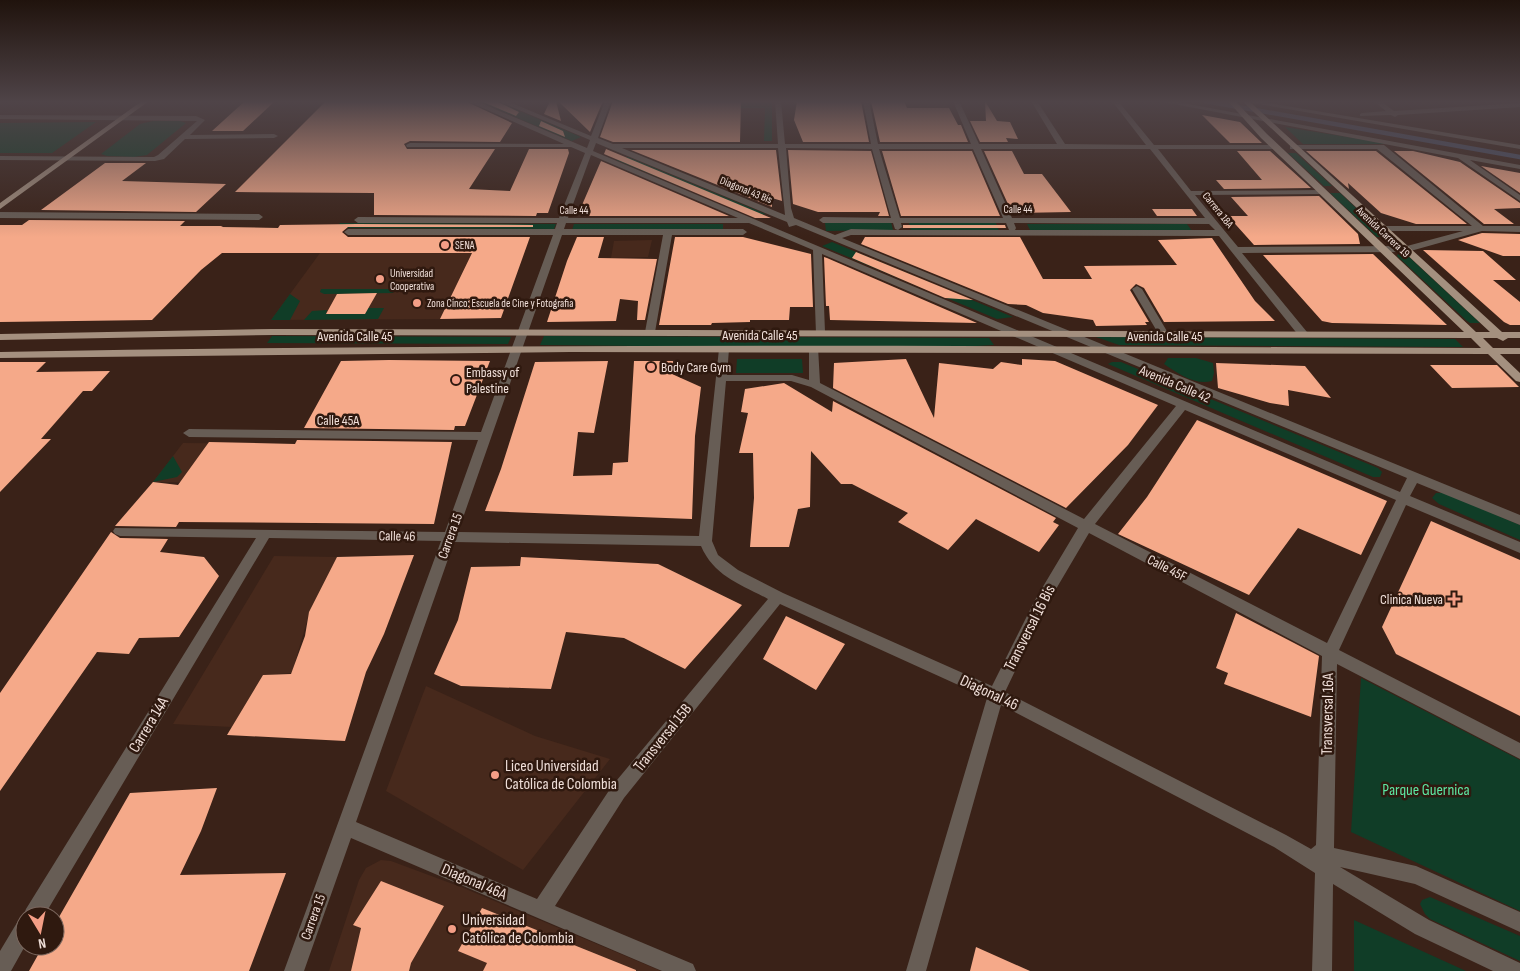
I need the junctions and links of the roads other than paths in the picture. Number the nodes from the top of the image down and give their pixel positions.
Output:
1 (84, 146) edge
2 (173, 146) edge
3 (591, 146) joint
4 (608, 146) edge
5 (782, 146) edge
6 (875, 146) edge
7 (976, 146) edge
8 (1151, 146) edge
9 (1190, 146) edge
10 (1412, 146) edge
11 (1275, 147) joint
12 (1294, 147) joint
13 (1379, 147) junction
14 (1416, 147) junction
15 (1458, 155) junction
16 (0, 158) edge
17 (66, 159) junction
18 (1520, 167) edge
19 (1323, 192) junction
20 (1189, 193) junction
21 (1520, 199) edge
22 (0, 207) edge
23 (0, 215) edge
24 (259, 217) dead end
25 (358, 220) dead end
26 (823, 220) dead end
27 (896, 220) junction
28 (751, 221) junction
29 (790, 221) junction
30 (1009, 221) junction
31 (562, 222) junction
32 (1212, 222) junction
33 (1384, 228) junction
34 (1481, 229) junction
35 (1520, 229) edge
36 (348, 232) dead end
37 (559, 232) junction
38 (668, 232) junction
39 (743, 232) dead end
40 (900, 232) junction
41 (1014, 233) junction
42 (1222, 233) junction
43 (835, 239) junction
44 (798, 241) junction
45 (817, 249) junction
46 (1384, 249) junction
47 (1407, 249) junction
48 (1235, 250) junction
49 (1136, 289) dead end
50 (523, 332) junction
51 (650, 332) junction
52 (820, 332) junction
53 (1015, 333) junction
54 (1062, 333) junction
55 (1163, 333) junction
56 (1303, 334) junction
57 (1473, 334) junction
58 (1500, 334) junction
59 (1520, 335) edge
60 (0, 337) edge
61 (517, 349) junction
62 (724, 349) junction
63 (814, 349) junction
64 (1054, 349) junction
65 (1104, 349) junction
66 (1491, 351) junction
67 (1519, 352) edge
68 (0, 354) edge
69 (722, 378) junction
70 (1520, 379) edge
71 (815, 385) junction
72 (1184, 404) junction
73 (189, 433) dead end
74 (486, 436) junction
75 (1414, 477) junction
76 (1403, 498) junction
77 (1520, 520) edge
78 (1086, 526) junction
79 (120, 531) dead end
80 (265, 534) junction
81 (450, 537) junction
82 (705, 541) junction
83 (1520, 548) edge
84 (778, 597) junction
85 (1330, 652) junction
86 (996, 695) junction
87 (1520, 751) edge
88 (346, 827) junction
89 (1324, 861) junction
90 (38, 906) edge
91 (541, 910) junction
92 (1520, 922) edge
93 (15, 945) edge
94 (0, 970) edge
95 (294, 971) edge
96 (686, 971) edge
97 (916, 971) edge
98 (1322, 971) edge
99 (1515, 971) edge

1 - 17 main road
2 - 17 street
3 - 28 street, Diagonal 43 Bis
3 - 31 street, Carrera 15
4 - 29 street, Diagonal 43 Bis
5 - 29 street
6 - 27 street
7 - 30 street
8 - 20 street, Carrera 18A
9 - 11 street
10 - 14 street
11 - 19 main road, Avenida Carrera 19
12 - 13 street
12 - 33 main road, Avenida Carrera 19
13 - 14 street
13 - 34 street
14 - 15 street
15 - 18 street
15 - 21 street
16 - 17 street
17 - 22 main road
19 - 20 street
19 - 46 main road, Avenida Carrera 19
20 - 32 street, Carrera 18A
23 - 24 street
25 - 31 street, Calle 44
26 - 27 street, Calle 44
27 - 30 street, Calle 44
27 - 40 street
28 - 29 street, Calle 44
28 - 31 street, Calle 44
28 - 44 street, Diagonal 43 Bis
29 - 43 street, Diagonal 43 Bis
29 - 44 street
30 - 32 street, Calle 44
30 - 41 street
31 - 37 street, Carrera 15
32 - 42 street, Carrera 18A
33 - 34 street
33 - 47 main road, Avenida Carrera 19
34 - 35 street
34 - 47 street
36 - 37 street, Calle 44
37 - 38 street, Calle 44
37 - 50 street, Carrera 15
38 - 39 street, Calle 44
38 - 51 street
40 - 41 street, Calle 44
40 - 43 street, Calle 44
41 - 42 street, Calle 44
42 - 48 street, Carrera 18A
43 - 54 street, Avenida Calle 42
44 - 45 street, Diagonal 43 Bis
45 - 52 street
45 - 53 street, Avenida Calle 42
46 - 47 street
46 - 48 street
46 - 57 main road, Avenida Carrera 19
47 - 58 main road, Avenida Carrera 19
48 - 56 street, Carrera 18A
49 - 55 street
50 - 51 main road, Avenida Calle 45
50 - 60 main road, Avenida Calle 45
50 - 61 street, Carrera 15
51 - 52 main road, Avenida Calle 45
52 - 53 main road, Avenida Calle 45
53 - 54 main road, Avenida Calle 45
53 - 64 street, Avenida Calle 42
54 - 55 main road, Avenida Calle 45
54 - 65 street, Avenida Calle 42
55 - 56 main road, Avenida Calle 45
56 - 57 main road, Avenida Calle 45
57 - 58 main road, Avenida Calle 45
57 - 66 main road, Avenida Carrera 19
58 - 59 main road, Avenida Calle 45
58 - 67 main road, Avenida Carrera 19
61 - 62 main road, Avenida Calle 45
61 - 68 main road, Avenida Calle 45
61 - 74 street, Carrera 15
62 - 63 main road, Avenida Calle 45
62 - 69 street
63 - 64 main road, Avenida Calle 45
63 - 71 street
64 - 65 main road, Avenida Calle 45
64 - 72 street, Avenida Calle 42
65 - 66 main road, Avenida Calle 45
65 - 75 street, Avenida Calle 42
66 - 67 main road, Avenida Calle 45
66 - 70 main road, Avenida Carrera 19
69 - 71 street, Calle 45F
69 - 82 street
71 - 78 street, Calle 45F
72 - 76 street, Avenida Calle 42
72 - 78 street, Transversal 16 Bis
73 - 74 street, Calle 45A
74 - 81 street, Carrera 15
75 - 76 street, Transversal 16A
75 - 77 street, Avenida Calle 42
76 - 83 street, Avenida Calle 42
76 - 85 street, Transversal 16A
78 - 85 street, Calle 45F
78 - 86 street, Transversal 16 Bis
79 - 80 street, Calle 46
80 - 81 street, Calle 46
80 - 90 street, Carrera 14A
81 - 82 street, Calle 46
81 - 88 street, Carrera 15
82 - 84 street, Diagonal 46
84 - 86 street, Diagonal 46
84 - 91 street, Transversal 15B
85 - 87 street, Calle 45F
85 - 89 street, Transversal 16A
86 - 89 street, Diagonal 46
86 - 97 street, Transversal 16 Bis
88 - 91 street, Diagonal 46A
88 - 95 street, Carrera 15
89 - 92 street, Diagonal 46
89 - 98 street, Transversal 16A
89 - 99 street, Diagonal 46
91 - 96 street, Diagonal 46A
93 - 94 street

